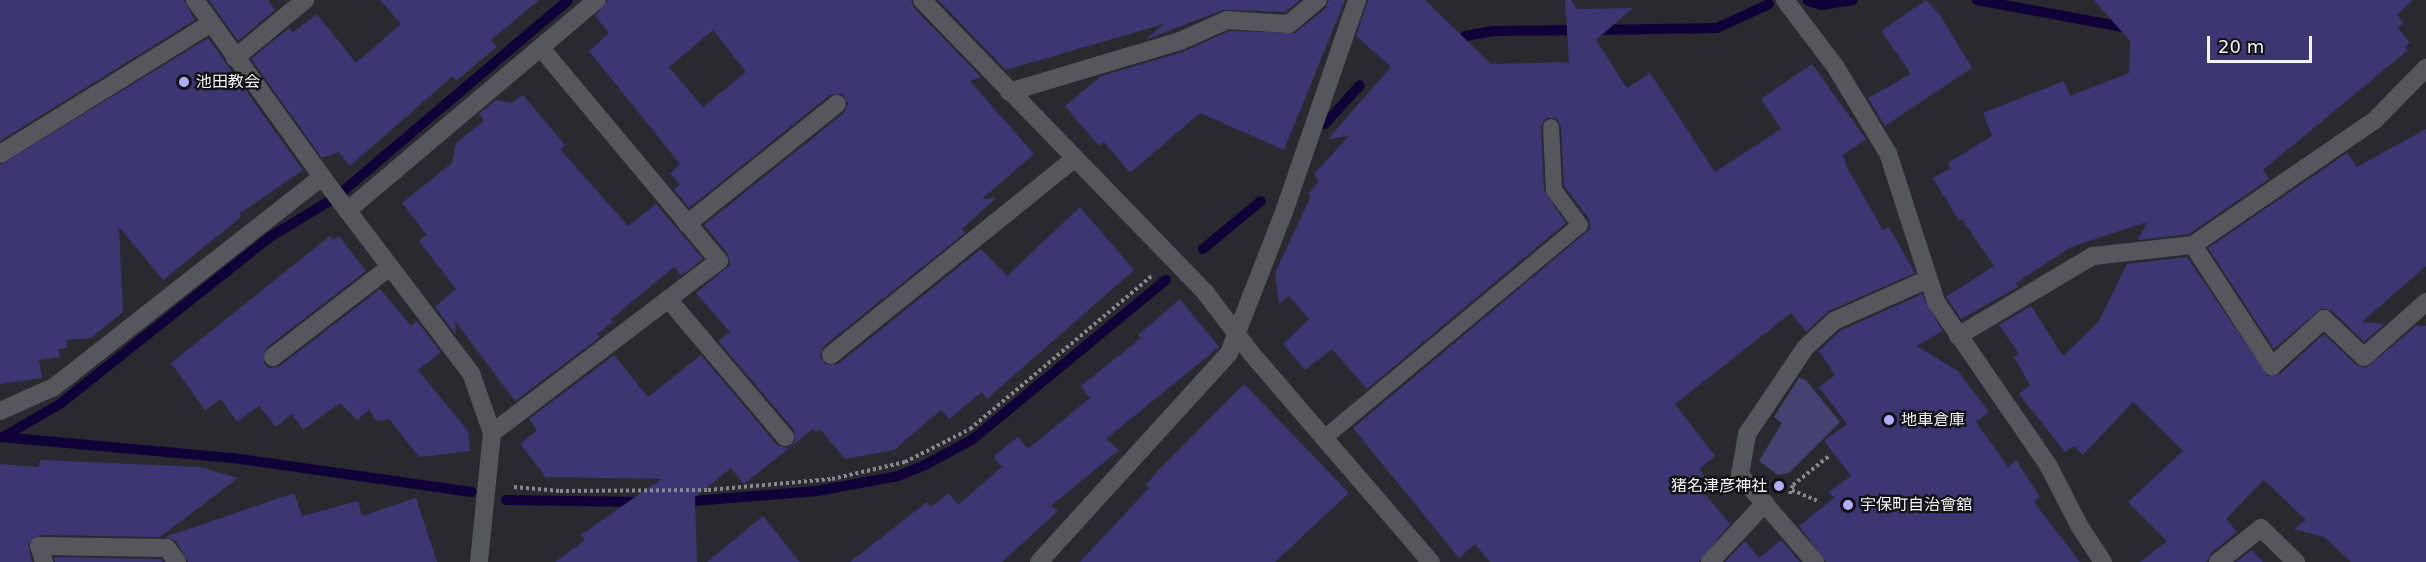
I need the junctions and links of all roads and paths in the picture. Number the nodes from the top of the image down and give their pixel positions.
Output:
1 (195, 0) edge
2 (305, 0) edge
3 (597, 0) edge
4 (922, 0) edge
5 (1318, 0) edge
6 (1357, 0) edge
7 (1785, 0) edge
8 (211, 23) junction
9 (541, 48) junction
10 (235, 58) junction
11 (2426, 68) edge
12 (1009, 92) junction
13 (837, 104) dead end
14 (1551, 127) dead end
15 (0, 154) edge
16 (1074, 159) junction
17 (321, 177) junction
18 (347, 211) junction
19 (687, 224) junction
20 (2193, 245) junction
21 (1172, 258) junction
22 (390, 267) junction
23 (1928, 279) junction
24 (668, 299) junction
25 (2426, 302) edge
26 (1238, 336) junction
27 (1958, 336) junction
28 (831, 355) dead end
29 (273, 357) dead end
30 (0, 411) edge
31 (492, 433) junction
32 (785, 437) dead end
33 (1323, 439) junction
34 (1830, 456) dead end
35 (490, 481) junction
36 (1792, 490) junction
37 (1788, 498) dead end
38 (1820, 502) dead end
39 (1765, 503) junction
40 (44, 562) edge
41 (177, 562) edge
42 (479, 562) edge
43 (1039, 562) edge
44 (1431, 562) edge
45 (1710, 562) edge
46 (1815, 562) edge
47 (2103, 562) edge
48 (2218, 562) edge
49 (2296, 562) edge

1 - 8 street
2 - 10 street
3 - 9 street
4 - 12 street
5 - 12 street
6 - 26 street
7 - 23 street
8 - 10 street
8 - 15 street
9 - 18 street
9 - 19 street
10 - 17 street
11 - 20 street
12 - 16 street
13 - 19 street
14 - 33 lane
16 - 21 street
16 - 28 street
17 - 18 street
17 - 30 street
18 - 22 street
19 - 24 street
20 - 25 street
20 - 27 street
21 - 26 street
21 - 35 path
22 - 29 street
22 - 31 street
23 - 27 street
23 - 39 street
24 - 31 street
24 - 32 street
26 - 33 street
26 - 43 street
27 - 47 street
31 - 35 street
33 - 44 street
34 - 36 path
35 - 42 street
36 - 37 path
36 - 38 path
39 - 45 street
39 - 46 street
40 - 41 street
48 - 49 street

